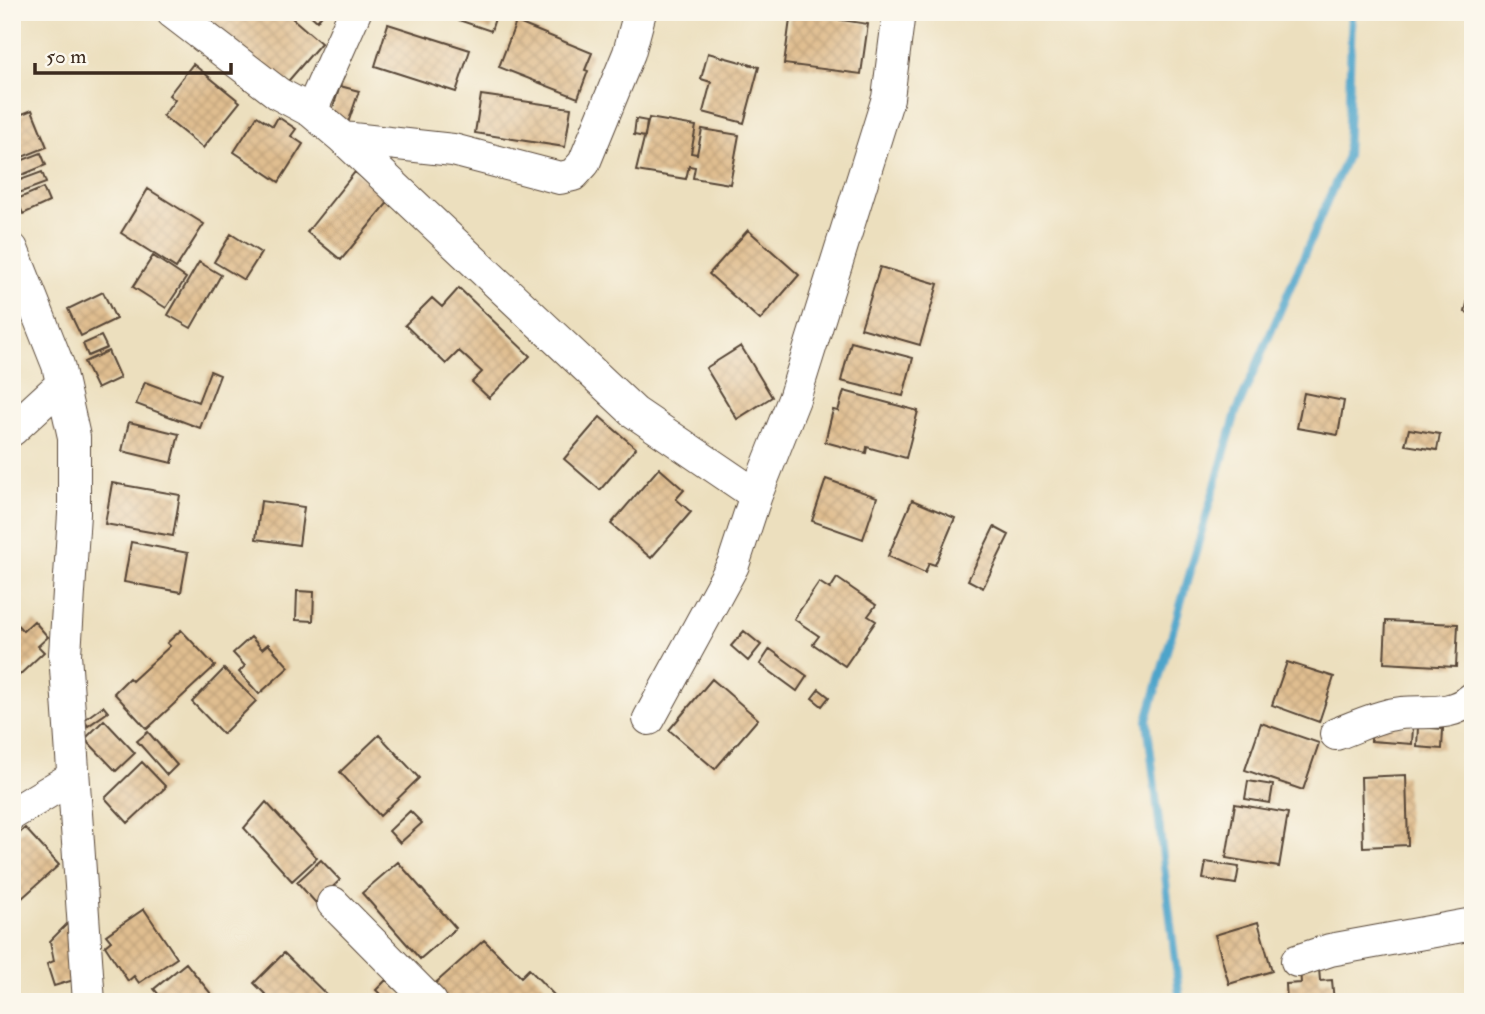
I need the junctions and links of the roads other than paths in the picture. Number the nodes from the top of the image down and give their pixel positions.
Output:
1 (172, 12) edge
2 (355, 12) edge
3 (640, 12) edge
4 (899, 12) edge
5 (311, 111) junction
6 (343, 138) junction
7 (13, 253) edge
8 (62, 384) junction
9 (12, 430) edge
10 (756, 495) junction
11 (1473, 698) edge
12 (649, 719) dead end
13 (1336, 734) dead end
14 (73, 777) junction
15 (12, 814) edge
16 (332, 903) dead end
17 (1473, 925) edge
18 (1297, 961) dead end
19 (89, 1002) edge
20 (431, 1002) edge

1 - 5 street
2 - 5 street
3 - 6 street
4 - 10 street
5 - 6 street
6 - 10 street
7 - 8 street
8 - 9 street
8 - 14 street
10 - 12 street
11 - 13 street
14 - 15 street
14 - 19 street
16 - 20 street
17 - 18 street

